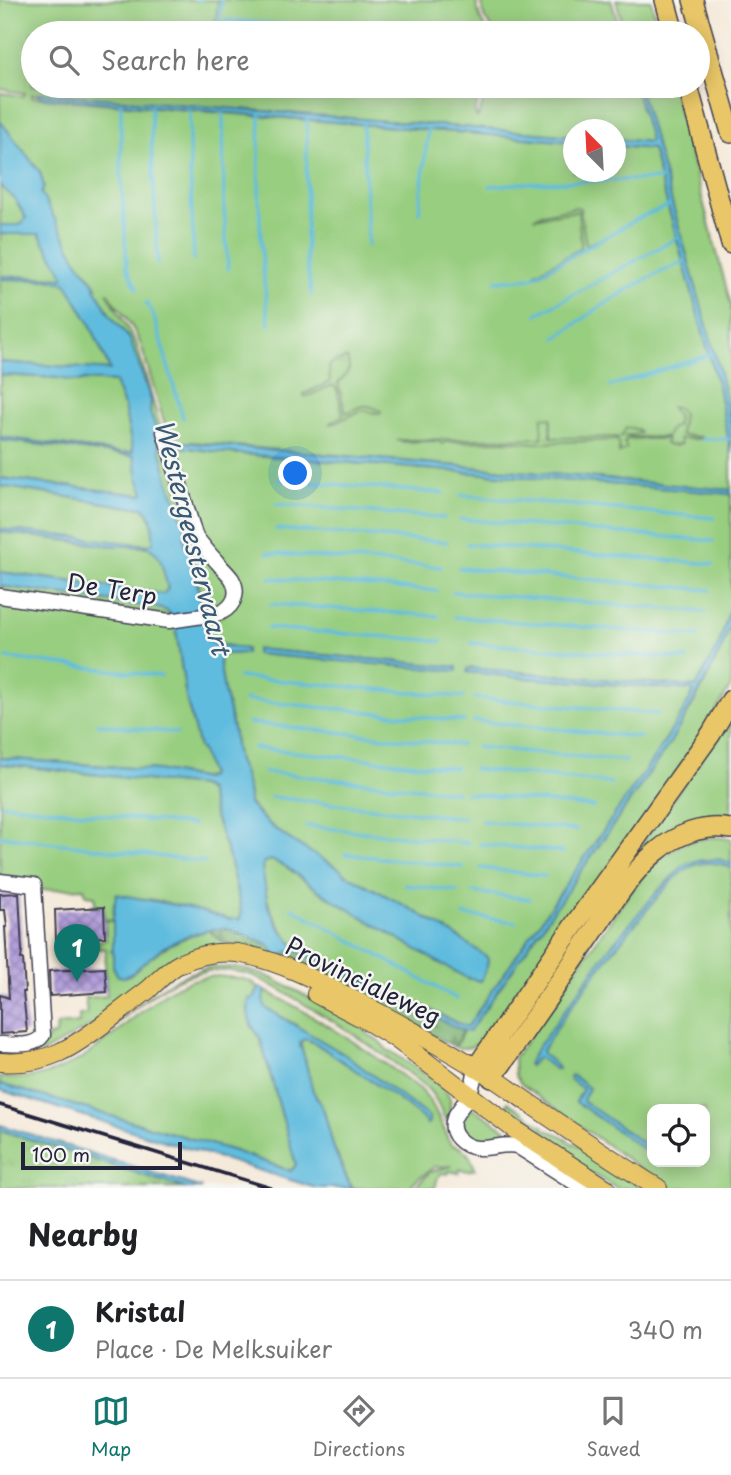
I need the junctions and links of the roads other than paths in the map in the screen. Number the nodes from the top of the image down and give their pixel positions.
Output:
1 (664, 0) edge
2 (693, 0) edge
3 (670, 21) edge
4 (699, 21) edge
5 (710, 59) edge
6 (691, 98) edge
7 (731, 132) edge
8 (731, 244) edge
9 (164, 432) dead end
10 (0, 596) edge
11 (731, 700) edge
12 (731, 829) edge
13 (0, 881) edge
14 (285, 973) junction
15 (0, 1044) edge
16 (0, 1062) edge
17 (484, 1073) junction
18 (469, 1095) junction
19 (583, 1188) edge
20 (606, 1188) edge
21 (657, 1188) edge

1 - 3 highway
2 - 4 highway
5 - 7 highway
6 - 8 highway
9 - 10 street, De Terp
11 - 17 highway
12 - 17 highway
13 - 15 street
14 - 16 main road, Provincialeweg
14 - 17 main road, Provincialeweg
14 - 18 main road, Provincialeweg
17 - 18 street
17 - 21 main road, Provincialeweg
18 - 19 street
18 - 20 main road, Provincialeweg

